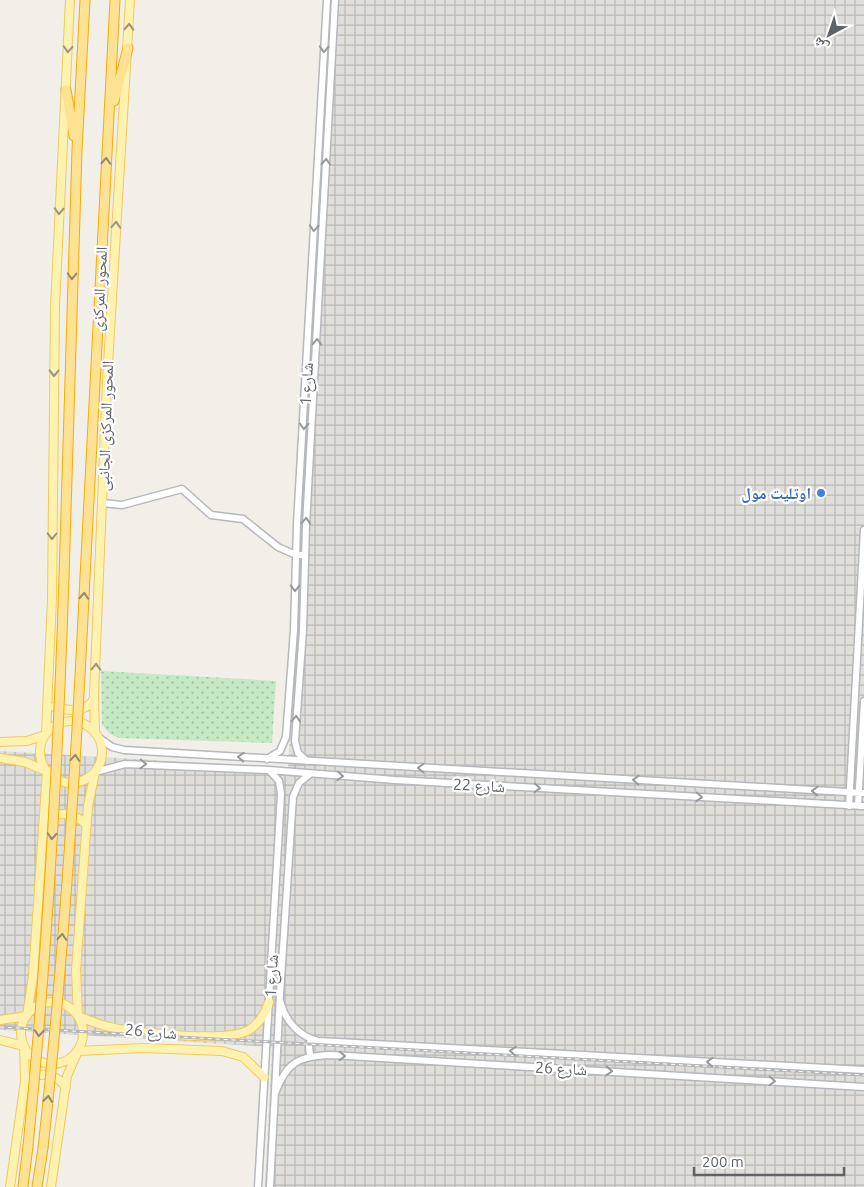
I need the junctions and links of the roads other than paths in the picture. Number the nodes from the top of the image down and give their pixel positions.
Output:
1 (70, 0) edge
2 (85, 0) edge
3 (115, 0) edge
4 (130, 0) edge
5 (326, 0) edge
6 (334, 0) edge
7 (128, 48) junction
8 (66, 90) junction
9 (108, 121) junction
10 (77, 150) junction
11 (316, 199) junction
12 (324, 200) junction
13 (102, 503) junction
14 (864, 530) edge
15 (296, 555) junction
16 (305, 555) junction
17 (94, 697) junction
18 (48, 700) junction
19 (864, 701) edge
20 (46, 734) junction
21 (97, 735) junction
22 (1, 742) edge
23 (124, 750) junction
24 (1, 759) edge
25 (266, 759) junction
26 (308, 762) junction
27 (125, 764) junction
28 (269, 770) junction
29 (46, 771) junction
30 (466, 771) junction
31 (95, 772) junction
32 (310, 774) junction
33 (668, 782) junction
34 (466, 784) junction
35 (850, 793) junction
36 (861, 793) edge
37 (667, 795) junction
38 (849, 806) junction
39 (861, 806) edge
40 (45, 820) junction
41 (86, 824) junction
42 (275, 884) junction
43 (287, 885) junction
44 (280, 1001) junction
45 (269, 1002) junction
46 (27, 1016) junction
47 (78, 1016) junction
48 (0, 1020) edge
49 (176, 1034) junction
50 (311, 1039) junction
51 (0, 1040) edge
52 (24, 1046) junction
53 (173, 1048) junction
54 (492, 1050) junction
55 (78, 1051) junction
56 (310, 1056) junction
57 (492, 1064) junction
58 (864, 1070) edge
59 (264, 1077) junction
60 (25, 1081) junction
61 (66, 1087) junction
62 (864, 1087) edge
63 (276, 1091) junction
64 (10, 1187) edge
65 (23, 1187) edge
66 (37, 1187) edge
67 (51, 1187) edge
68 (258, 1187) edge
69 (270, 1187) edge

1 -> 8 main road
2 - 10 highway, المحور المركزى
3 - 9 highway, المحور المركزى
7 -> 4 main road, المحور المركزى الجانبى
5 -> 11 street, شارع 1
12 -> 6 street, شارع 1
7 - 9 highway
13 -> 7 main road, المحور المركزى الجانبى
8 - 10 highway
8 -> 18 main road
66 -> 9 highway, المحور المركزى, bridge
10 -> 65 highway, المحور المركزى, bridge
11 - 12 street
11 -> 15 street, شارع 1
16 -> 12 street, شارع 1
13 - 15 street
17 -> 13 main road, المحور المركزى الجانبى
14 - 35 street
15 - 16 street
15 -> 25 street, شارع 1
26 -> 16 street, شارع 1
17 - 18 main road
17 - 21 main road, المحور المركزى الجانبى
18 - 20 main road
19 - 36 street
20 - 21 main road
20 - 22 main road
20 - 29 main road
21 - 23 street, شارع 22
21 - 31 main road
22 - 24 main road
25 -> 23 street, شارع 22
23 - 27 street
24 - 29 main road
25 - 26 street, شارع 22
30 -> 26 street, شارع 22
27 -> 28 street, شارع 22
27 - 31 street, شارع 22
28 - 32 street, شارع 22
28 - 42 street, شارع 1
29 - 31 main road
29 - 40 main road
33 -> 30 street, شارع 22
30 - 34 street
31 - 41 main road
32 -> 34 street, شارع 22
32 - 43 street, شارع 1
35 -> 33 street, شارع 22
33 - 37 street
34 -> 37 street, شارع 22
35 - 36 street, شارع 22
35 - 38 street
36 - 39 street
37 -> 38 street, شارع 22
38 - 39 street, شارع 22
40 - 41 main road
40 - 46 main road
41 - 47 main road
42 - 43 street
42 - 45 street, شارع 1
43 - 44 street, شارع 1
44 - 50 street
44 - 63 street, شارع 1
45 - 49 main road, شارع 26
45 - 59 street, شارع 1
46 - 47 main road
46 - 48 main road
46 - 52 main road
47 - 49 main road, شارع 26
47 - 55 main road
49 - 53 main road
50 - 54 street, شارع 26
50 - 56 street
51 - 52 main road
52 - 55 main road
52 - 60 main road
53 - 55 main road, شارع 26
53 - 59 main road, شارع 26
54 - 57 street
58 -> 54 street, شارع 26
55 - 61 main road
56 -> 57 street, شارع 26
56 - 63 street
57 -> 62 street, شارع 26
59 - 68 street, شارع 1
60 - 61 main road
60 - 64 main road
61 - 67 main road
63 - 69 street, شارع 1

